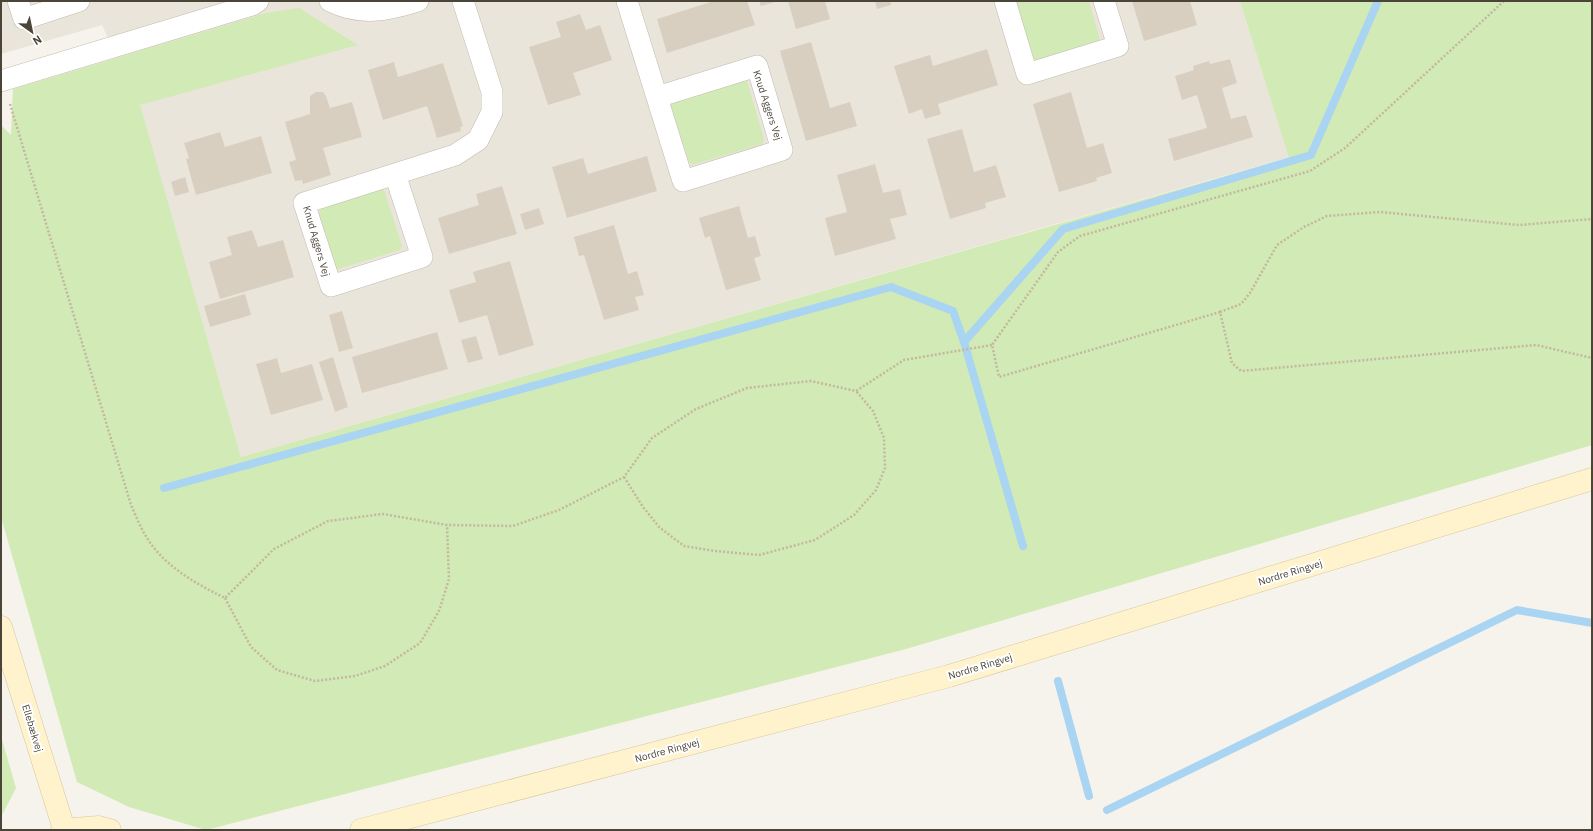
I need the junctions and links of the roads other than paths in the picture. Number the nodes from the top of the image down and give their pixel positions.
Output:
1 (18, 1) edge
2 (79, 1) edge
3 (258, 1) edge
4 (330, 1) edge
5 (418, 1) edge
6 (464, 1) edge
7 (627, 1) edge
8 (1005, 1) edge
9 (1104, 1) edge
10 (2, 81) edge
11 (657, 97) junction
12 (396, 174) junction
13 (1592, 479) edge
14 (1, 627) edge
15 (63, 829) edge
16 (110, 830) edge
17 (361, 830) edge

1 - 2 street
3 - 10 street
4 - 5 street
6 - 12 street, Knud Aggers Vej
7 - 11 street, Knud Aggers Vej
8 - 9 street
11 - 11 street, Knud Aggers Vej
12 - 12 street, Knud Aggers Vej
13 - 17 main road, Nordre Ringvej
14 - 15 main road, Ellebækvej
15 - 16 main road

